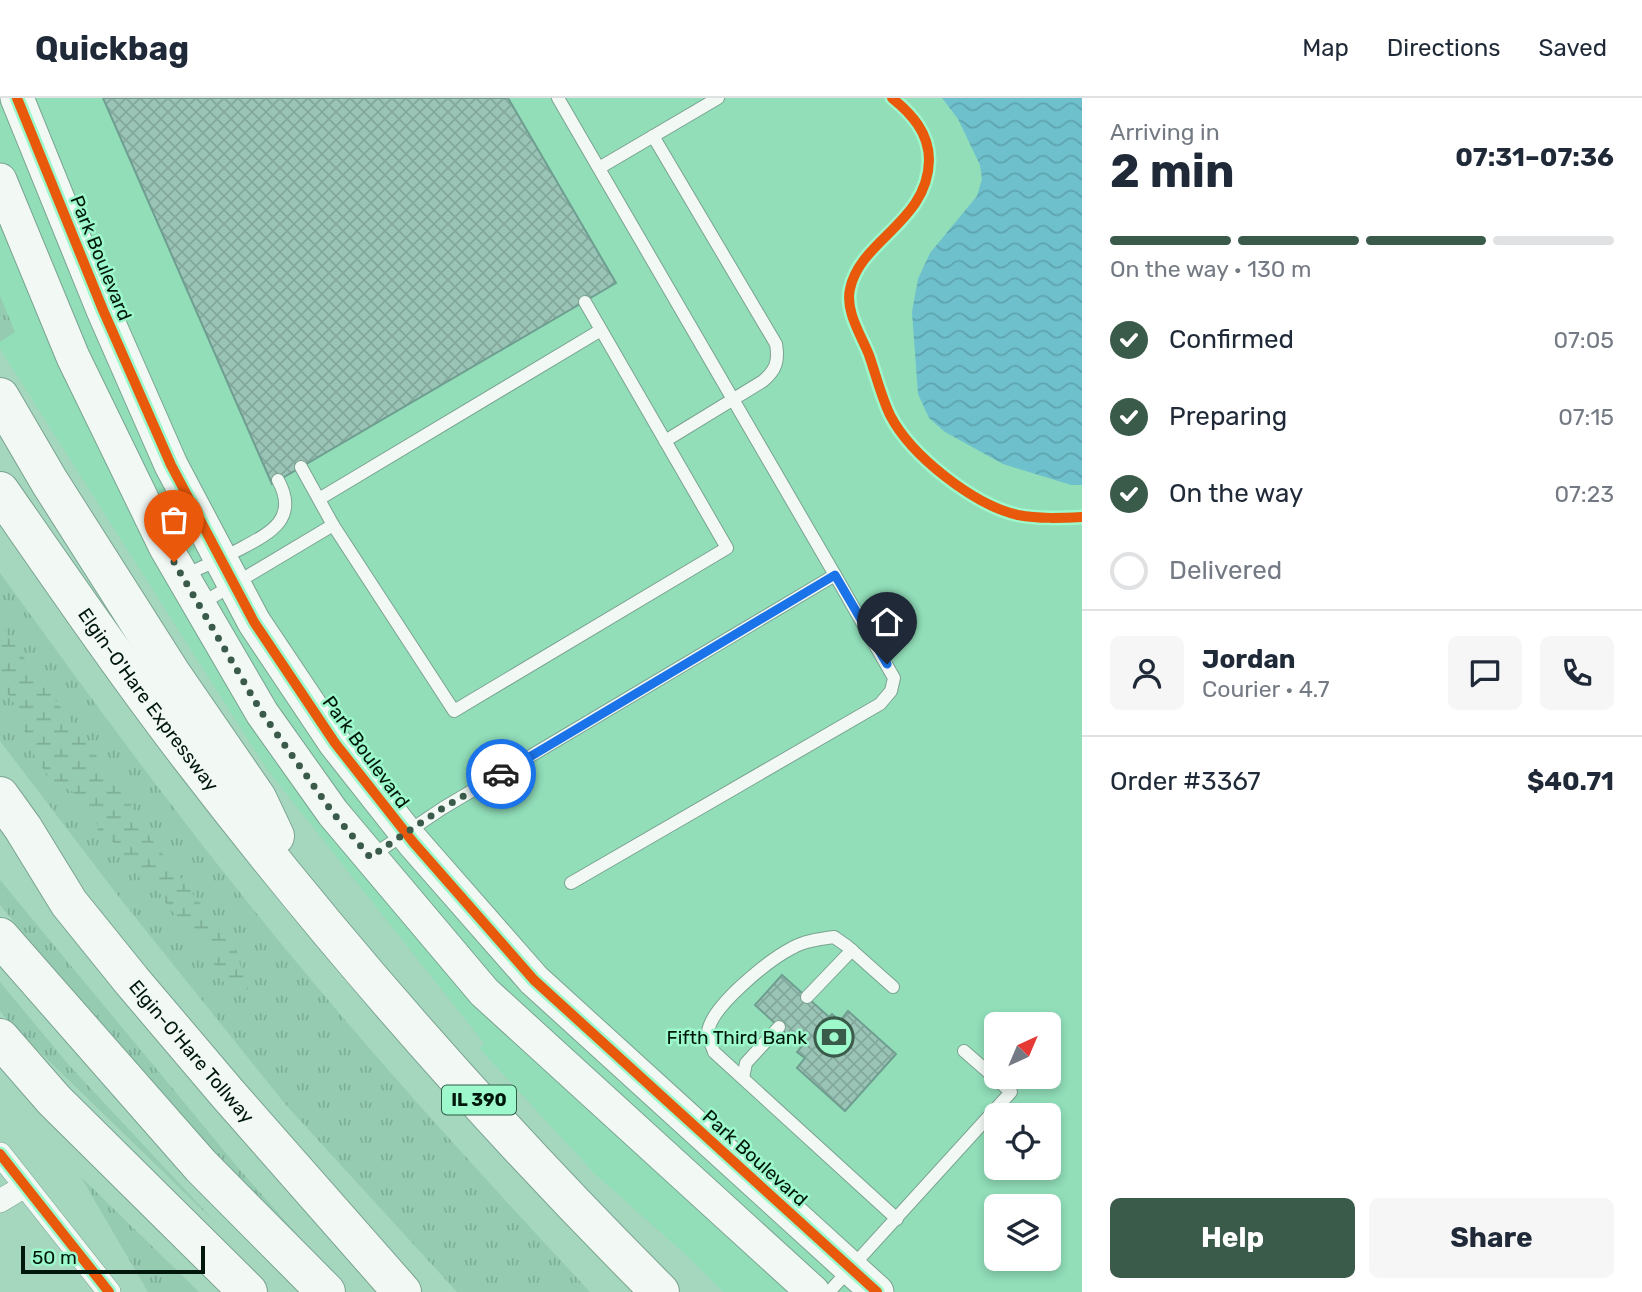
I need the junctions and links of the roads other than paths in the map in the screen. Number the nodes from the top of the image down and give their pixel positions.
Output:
1 (17, 98) edge
2 (558, 98) edge
3 (718, 98) edge
4 (653, 136) junction
5 (599, 168) junction
6 (0, 180) edge
7 (585, 302) dead end
8 (601, 330) junction
9 (0, 397) edge
10 (733, 400) junction
11 (665, 441) junction
12 (301, 467) dead end
13 (278, 480) dead end
14 (0, 491) edge
15 (319, 499) junction
16 (334, 525) junction
17 (227, 571) junction
18 (835, 575) junction
19 (182, 576) junction
20 (199, 605) junction
21 (0, 796) edge
22 (406, 834) junction
23 (0, 837) edge
24 (370, 857) junction
25 (571, 883) dead end
26 (306, 901) junction
27 (69, 903) junction
28 (0, 937) edge
29 (852, 950) junction
30 (892, 987) dead end
31 (807, 997) dead end
32 (779, 1027) dead end
33 (0, 1038) edge
34 (964, 1051) dead end
35 (0, 1058) edge
36 (743, 1078) junction
37 (54, 1100) junction
38 (0, 1154) edge
39 (25, 1186) junction
40 (0, 1201) edge
41 (897, 1219) junction
42 (851, 1268) junction
43 (109, 1292) edge
44 (248, 1292) edge
45 (326, 1292) edge
46 (402, 1292) edge
47 (660, 1292) edge
48 (813, 1292) edge
49 (828, 1292) edge
50 (877, 1292) edge

1 - 17 street, Park Boulevard
2 - 5 lane
3 - 4 lane
4 - 5 lane
4 - 10 lane
5 - 10 lane
6 - 19 street
7 - 8 lane
8 - 11 lane
8 - 15 lane
9 - 26 highway
10 - 11 lane
10 - 18 lane
11 - 16 lane
12 - 15 lane
13 - 17 lane
14 - 26 highway, Elgin-O'Hare Expressway / IL 390
15 - 16 lane
16 - 17 lane
17 - 19 lane
17 - 20 lane
17 - 22 street, Park Boulevard
18 - 22 lane
18 - 25 lane
19 - 20 street
20 - 24 street
21 - 27 highway, Elgin-O'Hare Tollway
22 - 24 lane
22 - 42 street, Park Boulevard
23 - 27 highway
24 - 48 street
26 - 47 highway, IL 390
27 - 46 highway, Elgin-O'Hare Tollway
28 - 45 highway
29 - 30 lane
29 - 31 lane
29 - 36 lane
32 - 36 lane
33 - 37 highway
34 - 41 lane
35 - 37 highway
36 - 41 lane
37 - 44 highway
38 - 39 street
39 - 40 street
39 - 43 street
41 - 42 lane
42 - 49 lane
42 - 50 street, Park Boulevard

